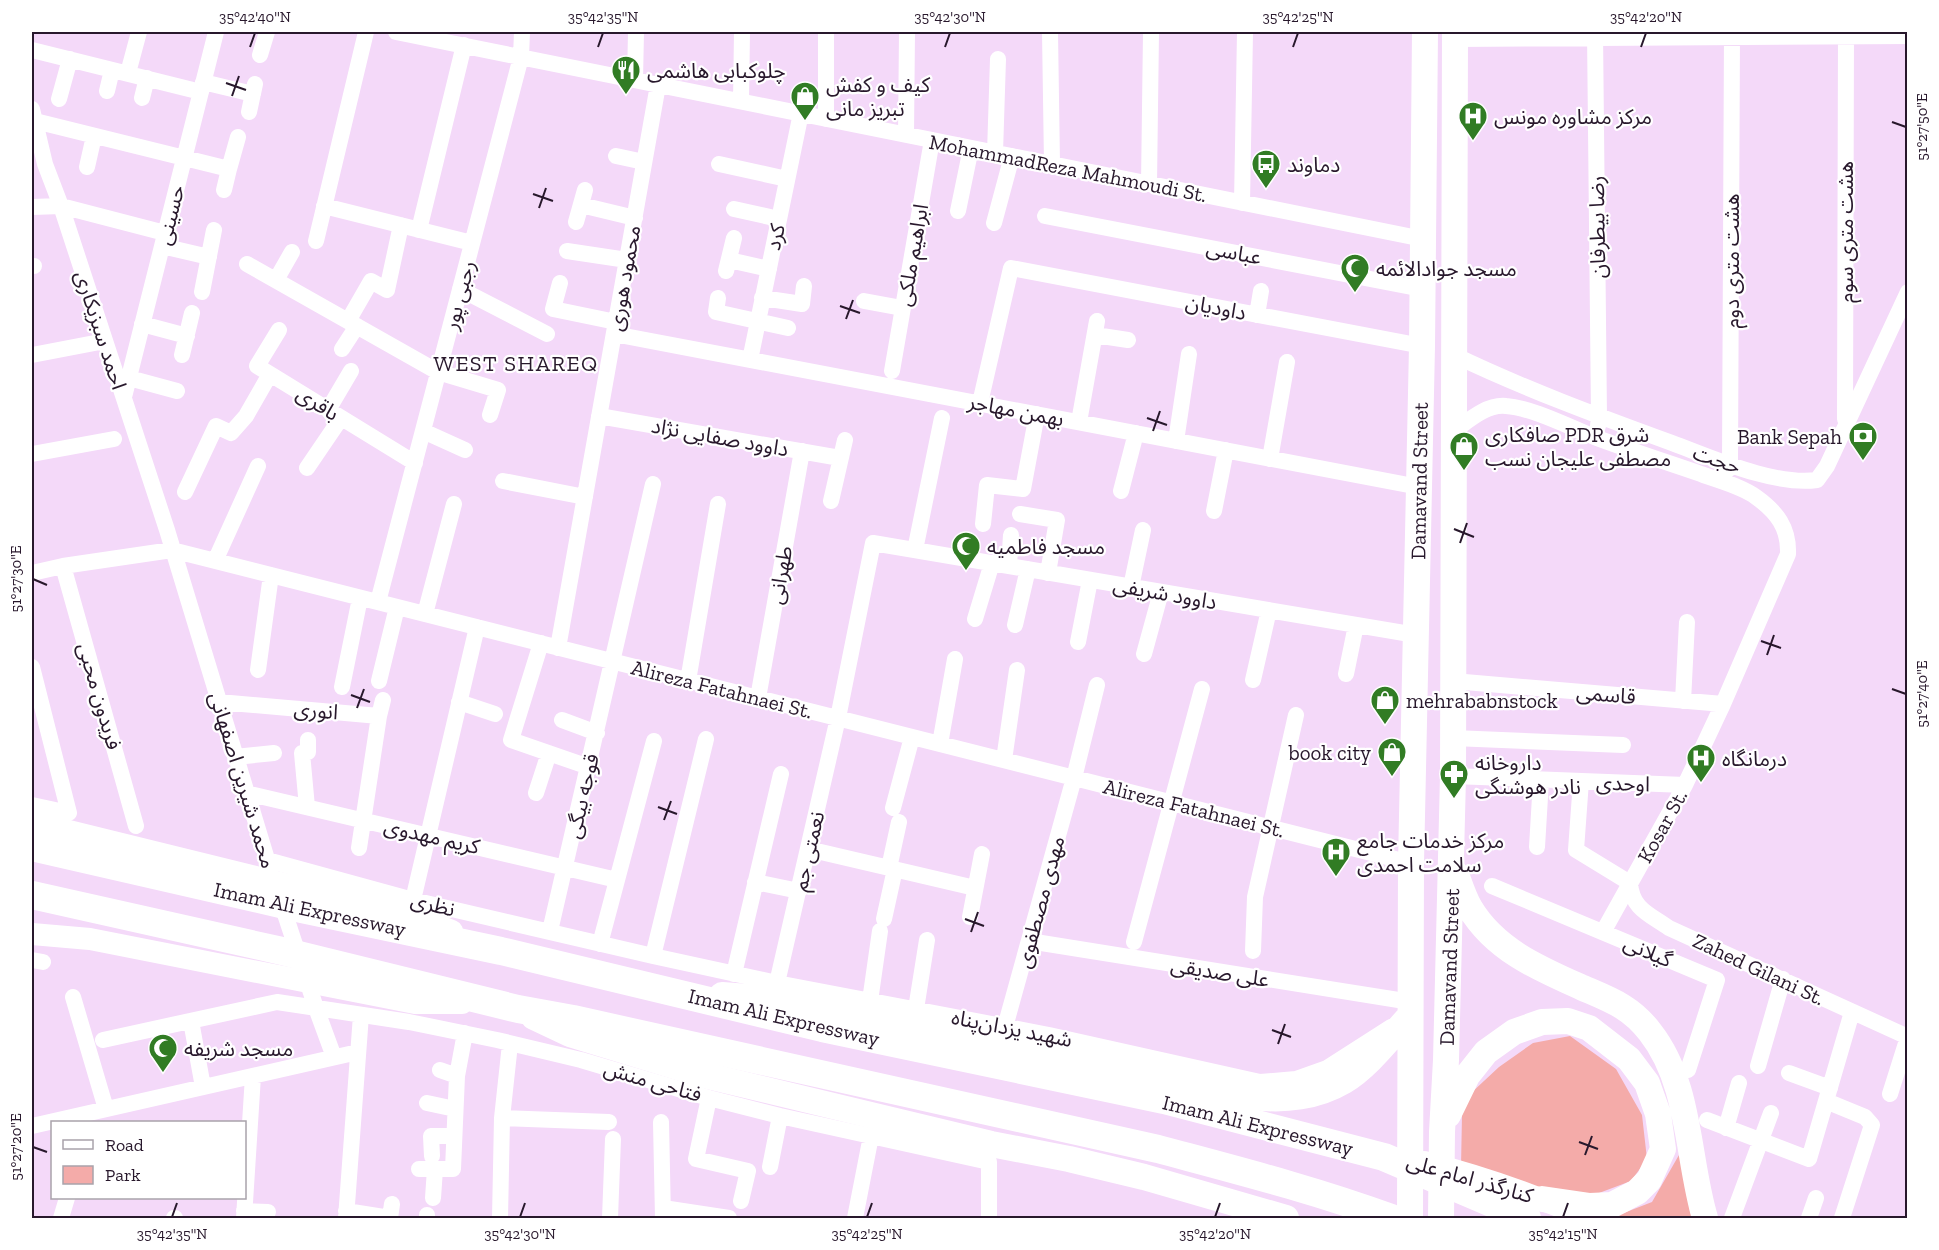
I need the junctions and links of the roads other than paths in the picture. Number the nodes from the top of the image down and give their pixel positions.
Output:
1 (139, 32) edge
2 (216, 32) edge
3 (267, 32) edge
4 (366, 32) edge
5 (396, 32) edge
6 (522, 32) edge
7 (636, 32) edge
8 (742, 32) edge
9 (826, 32) edge
10 (907, 32) edge
11 (1050, 32) edge
12 (1150, 32) edge
13 (1245, 32) edge
14 (1425, 32) edge
15 (1732, 34) edge
16 (1846, 34) edge
17 (430, 35) edge
18 (1455, 35) edge
19 (1595, 35) edge
20 (1908, 36) edge
21 (464, 45) junction
22 (32, 50) edge
23 (260, 55) dead end
24 (521, 57) junction
25 (70, 59) junction
26 (998, 59) dead end
27 (120, 72) junction
28 (147, 78) junction
29 (635, 80) junction
30 (658, 85) junction
31 (202, 87) junction
32 (107, 91) dead end
33 (142, 98) dead end
34 (59, 99) dead end
35 (741, 101) junction
36 (249, 112) dead end
37 (801, 113) junction
38 (33, 115) edge
39 (826, 119) junction
40 (906, 135) junction
41 (94, 136) junction
42 (238, 137) dead end
43 (932, 140) junction
44 (971, 148) junction
45 (995, 153) junction
46 (616, 156) dead end
47 (1012, 156) junction
48 (185, 159) junction
49 (644, 162) junction
50 (719, 164) dead end
51 (1052, 164) junction
52 (38, 166) edge
53 (87, 166) dead end
54 (229, 169) junction
55 (787, 179) junction
56 (1149, 184) junction
57 (224, 190) dead end
58 (1242, 203) junction
59 (61, 206) junction
60 (324, 206) junction
61 (32, 207) edge
62 (734, 209) dead end
63 (958, 211) dead end
64 (1045, 216) dead end
65 (635, 218) junction
66 (779, 219) junction
67 (576, 222) dead end
68 (994, 223) dead end
69 (401, 225) junction
70 (214, 230) dead end
71 (419, 230) junction
72 (734, 238) dead end
73 (164, 239) junction
74 (1423, 239) junction
75 (316, 241) dead end
76 (472, 243) junction
77 (567, 251) dead end
78 (292, 252) dead end
79 (209, 257) junction
80 (627, 260) junction
81 (247, 264) dead end
82 (769, 269) junction
83 (276, 280) junction
84 (560, 283) dead end
85 (804, 286) dead end
86 (460, 289) junction
87 (1422, 289) junction
88 (1260, 291) dead end
89 (202, 292) dead end
90 (1908, 292) edge
91 (718, 298) dead end
92 (762, 298) junction
93 (864, 301) dead end
94 (902, 308) junction
95 (192, 313) dead end
96 (1257, 315) junction
97 (757, 322) junction
98 (352, 323) junction
99 (142, 324) junction
100 (615, 328) junction
101 (788, 328) dead end
102 (279, 330) dead end
103 (547, 334) dead end
104 (187, 336) junction
105 (1128, 340) dead end
106 (105, 341) junction
107 (1422, 346) junction
108 (342, 349) dead end
109 (1189, 354) dead end
110 (32, 355) edge
111 (182, 355) dead end
112 (1454, 355) junction
113 (750, 360) junction
114 (1287, 362) dead end
115 (351, 371) dead end
116 (892, 371) dead end
117 (438, 372) junction
118 (270, 374) junction
119 (129, 378) junction
120 (177, 391) dead end
121 (124, 398) junction
122 (980, 403) junction
123 (335, 414) junction
124 (1037, 414) junction
125 (490, 415) dead end
126 (599, 416) junction
127 (1599, 417) junction
128 (942, 418) dead end
129 (1079, 422) junction
130 (1845, 426) junction
131 (423, 431) junction
132 (1454, 431) junction
133 (1136, 433) junction
134 (1596, 438) junction
135 (114, 439) dead end
136 (845, 440) dead end
137 (1176, 441) junction
138 (465, 450) dead end
139 (1226, 450) junction
140 (802, 451) junction
141 (32, 454) edge
142 (840, 458) junction
143 (1270, 459) junction
144 (414, 463) junction
145 (1730, 464) junction
146 (258, 466) dead end
147 (307, 468) dead end
148 (503, 481) dead end
149 (1723, 482) junction
150 (653, 484) dead end
151 (1419, 487) junction
152 (1121, 491) dead end
153 (185, 492) dead end
154 (585, 497) junction
155 (831, 501) dead end
156 (454, 504) dead end
157 (718, 504) dead end
158 (1214, 511) dead end
159 (1020, 514) dead end
160 (983, 524) dead end
161 (1143, 530) dead end
162 (1011, 535) dead end
163 (172, 550) junction
164 (915, 550) junction
165 (215, 561) junction
166 (992, 563) junction
167 (63, 566) junction
168 (1009, 566) junction
169 (1028, 569) junction
170 (32, 573) edge
171 (1048, 573) junction
172 (271, 575) junction
173 (1090, 580) junction
174 (1131, 587) junction
175 (1161, 592) junction
176 (360, 598) junction
177 (378, 602) junction
178 (397, 607) junction
179 (1269, 610) junction
180 (425, 614) junction
181 (975, 619) dead end
182 (1687, 622) dead end
183 (1015, 625) dead end
184 (1356, 625) junction
185 (477, 627) junction
186 (1416, 635) junction
187 (1078, 642) dead end
188 (541, 643) junction
189 (558, 648) junction
190 (1144, 654) dead end
191 (955, 659) dead end
192 (613, 662) junction
193 (32, 667) edge
194 (258, 670) dead end
195 (1017, 670) dead end
196 (1346, 674) dead end
197 (1253, 680) dead end
198 (379, 681) dead end
199 (688, 681) junction
200 (1453, 681) junction
201 (1097, 685) dead end
202 (342, 687) dead end
203 (1202, 689) dead end
204 (758, 698) junction
205 (1683, 701) junction
206 (219, 702) junction
207 (459, 702) junction
208 (1723, 704) junction
209 (495, 714) dead end
210 (1296, 715) dead end
211 (838, 718) junction
212 (562, 720) dead end
213 (597, 733) junction
214 (912, 737) junction
215 (1453, 738) junction
216 (706, 739) dead end
217 (308, 740) dead end
218 (654, 741) dead end
219 (940, 744) junction
220 (1623, 745) dead end
221 (274, 753) dead end
222 (549, 753) junction
223 (235, 757) junction
224 (1005, 760) junction
225 (589, 767) junction
226 (781, 774) dead end
227 (1453, 776) junction
228 (1074, 778) junction
229 (1541, 780) junction
230 (1581, 781) junction
231 (1685, 785) junction
232 (246, 793) junction
233 (536, 793) dead end
234 (1171, 802) junction
235 (32, 805) edge
236 (307, 807) junction
237 (362, 820) junction
238 (32, 822) edge
239 (136, 826) dead end
240 (1270, 828) junction
241 (428, 835) junction
242 (32, 847) edge
243 (1537, 847) dead end
244 (358, 848) dead end
245 (808, 849) junction
246 (982, 854) dead end
247 (267, 860) junction
248 (1411, 863) junction
249 (1452, 864) junction
250 (565, 867) junction
251 (892, 868) junction
252 (617, 880) junction
253 (755, 882) junction
254 (1630, 883) junction
255 (1492, 886) dead end
256 (975, 888) junction
257 (799, 891) junction
258 (32, 895) edge
259 (412, 900) junction
260 (970, 917) dead end
261 (32, 925) edge
262 (1669, 928) junction
263 (550, 931) junction
264 (1603, 932) junction
265 (32, 934) edge
266 (90, 939) junction
267 (927, 940) dead end
268 (1029, 941) junction
269 (1134, 942) dead end
270 (600, 944) junction
271 (501, 951) junction
272 (1253, 951) dead end
273 (653, 956) junction
274 (1660, 956) junction
275 (734, 974) junction
276 (1783, 979) junction
277 (777, 983) junction
278 (667, 990) junction
279 (73, 997) dead end
280 (870, 1000) junction
281 (505, 1006) junction
282 (316, 1008) junction
283 (916, 1009) junction
284 (1411, 1009) junction
285 (1852, 1012) junction
286 (361, 1015) junction
287 (191, 1021) junction
288 (1005, 1027) junction
289 (465, 1034) junction
290 (1908, 1037) edge
291 (103, 1040) dead end
292 (510, 1044) junction
293 (358, 1052) junction
294 (334, 1057) junction
295 (1758, 1066) dead end
296 (440, 1070) dead end
297 (1688, 1070) dead end
298 (1789, 1073) dead end
299 (253, 1076) junction
300 (457, 1076) junction
301 (1739, 1083) dead end
302 (203, 1087) junction
303 (1828, 1094) junction
304 (1890, 1094) dead end
305 (709, 1098) junction
306 (426, 1104) dead end
307 (106, 1109) junction
308 (455, 1109) junction
309 (1771, 1113) dead end
310 (780, 1116) junction
311 (502, 1118) junction
312 (1707, 1120) dead end
313 (54, 1121) edge
314 (51, 1122) edge
315 (609, 1122) dead end
316 (661, 1122) dead end
317 (32, 1126) edge
318 (1726, 1128) junction
319 (454, 1136) junction
320 (870, 1136) junction
321 (1442, 1137) junction
322 (613, 1139) dead end
323 (1760, 1140) junction
324 (246, 1163) edge
325 (429, 1164) junction
326 (770, 1167) dead end
327 (433, 1198) dead end
328 (1816, 1198) dead end
329 (67, 1199) edge
330 (245, 1199) edge
331 (741, 1201) dead end
332 (392, 1204) dead end
333 (1534, 1208) edge
334 (268, 1212) dead end
335 (663, 1213) edge
336 (244, 1215) edge
337 (346, 1215) edge
338 (61, 1218) edge
339 (500, 1218) edge
340 (610, 1218) edge
341 (726, 1218) edge
342 (855, 1218) edge
343 (989, 1218) edge
344 (1286, 1218) edge
345 (1391, 1218) edge
346 (1410, 1218) edge
347 (1441, 1218) edge
348 (1587, 1218) edge
349 (1705, 1218) edge
350 (1732, 1218) edge
351 (1809, 1218) edge
352 (1842, 1218) edge

1 - 27 street
2 - 31 street, حسینی
3 - 23 street
4 - 60 street
5 - 17 street, MohammadReza Mahmoudi St.
6 - 24 street, رجبی پور
7 - 29 street
8 - 35 street
9 - 39 street
10 - 40 street
11 - 51 street
12 - 56 street
13 - 58 street
14 - 74 main road, Damavand Street
15 - 16 street
15 - 19 street
15 - 145 street, هشت متری دوم
16 - 20 street
16 - 130 street, هشت متری سوم
17 - 21 street, MohammadReza Mahmoudi St.
18 - 19 street
18 - 112 main road, Damavand Street
19 - 127 street, رضا بیطرفان
21 - 24 street, MohammadReza Mahmoudi St.
21 - 71 street
22 - 25 street
24 - 29 street, MohammadReza Mahmoudi St.
24 - 76 street, رجبی پور
25 - 27 street
25 - 34 street
26 - 45 street
27 - 28 street
27 - 32 street
28 - 31 street
28 - 33 street
29 - 30 street, MohammadReza Mahmoudi St.
30 - 35 street, MohammadReza Mahmoudi St.
30 - 49 street, محمود هوری
31 - 36 street
31 - 48 street, حسینی
35 - 37 street, MohammadReza Mahmoudi St.
37 - 39 street, MohammadReza Mahmoudi St.
37 - 55 street, کرد
38 - 41 street
38 - 52 street, احمد سبزیکاری
39 - 40 street, MohammadReza Mahmoudi St.
40 - 43 street, MohammadReza Mahmoudi St.
41 - 48 street
41 - 53 street
42 - 54 street
43 - 44 street, MohammadReza Mahmoudi St.
43 - 94 street, ابراهیم ملکی
44 - 45 street, MohammadReza Mahmoudi St.
44 - 63 street
45 - 47 street, MohammadReza Mahmoudi St.
46 - 49 street
47 - 51 street, MohammadReza Mahmoudi St.
47 - 68 street
48 - 54 street
48 - 73 street, حسینی
49 - 65 street, محمود هوری
50 - 55 street
51 - 56 street, MohammadReza Mahmoudi St.
52 - 59 street, احمد سبزیکاری
54 - 57 street
55 - 66 street, کرد
56 - 58 street, MohammadReza Mahmoudi St.
58 - 74 street, MohammadReza Mahmoudi St.
59 - 61 street
59 - 73 street
59 - 106 street, احمد سبزیکاری
60 - 69 street
60 - 75 street
62 - 66 street
64 - 87 street, عباسی
65 - 67 street
65 - 80 street, محمود هوری
66 - 82 street, کرد
69 - 71 street
69 - 98 street
70 - 79 street
71 - 76 street
72 - 82 street
73 - 79 street
73 - 99 street, حسینی
74 - 87 main road, Damavand Street
76 - 86 street, رجبی پور
77 - 80 street
78 - 83 street
79 - 89 street
80 - 100 street, محمود هوری
81 - 83 street
82 - 92 street, کرد
83 - 98 street
84 - 100 street, بهمن مهاجر
85 - 92 street
86 - 103 street
86 - 117 street, رجبی پور
87 - 107 main road, Damavand Street
88 - 96 street
90 - 130 street
91 - 97 street
92 - 97 street, کرد
93 - 94 street
94 - 116 street, ابراهیم ملکی
95 - 104 street
96 - 107 street, داودیان
96 - 122 street, داودیان
97 - 101 street
97 - 113 street, کرد
98 - 108 street
98 - 117 street
99 - 104 street
99 - 119 street, حسینی
100 - 113 street, بهمن مهاجر
100 - 126 street, محمود هوری
102 - 118 street
104 - 111 street
105 - 129 street
106 - 110 street
106 - 121 street, احمد سبزیکاری
107 - 151 main road, Damavand Street
109 - 137 street
112 - 127 street, حجت
112 - 132 main road, Damavand Street
113 - 122 street, بهمن مهاجر
114 - 143 street
115 - 123 street
117 - 125 street
117 - 131 street, رجبی پور
118 - 123 street, باقری
118 - 153 street
119 - 120 street
119 - 121 street, حسینی
121 - 163 street, احمد سبزیکاری
122 - 124 street, بهمن مهاجر
123 - 144 street, باقری
123 - 147 street
124 - 129 street, بهمن مهاجر
124 - 160 street
126 - 140 street, داوود صفایی نژاد
126 - 154 street, محمود هوری
127 - 134 street, رضا بیطرفان
127 - 145 street, حجت
128 - 164 street
129 - 133 street, بهمن مهاجر
130 - 145 street, حجت
131 - 138 street
131 - 144 street, رجبی پور
132 - 134 street
132 - 200 main road, Damavand Street
133 - 137 street, بهمن مهاجر
133 - 152 street
134 - 149 street
135 - 141 street
136 - 142 street
137 - 139 street, بهمن مهاجر
139 - 143 street, بهمن مهاجر
139 - 158 street
140 - 142 street, داوود صفایی نژاد
140 - 204 street, طهرانی
142 - 155 street
143 - 151 street, بهمن مهاجر
144 - 177 street, رجبی پور
145 - 149 street, هشت متری دوم
146 - 165 street
148 - 154 street
149 - 208 street, Kosar St.
150 - 192 street, قوجه بیگی
151 - 186 main road, Damavand Street
154 - 189 street, محمود هوری
156 - 180 street
157 - 199 street
159 - 171 street
161 - 174 street
162 - 168 street
163 - 165 street, Alireza Fatahnaei St.
163 - 167 street, Alireza Fatahnaei St.
163 - 206 street, محمد شیرین اصفهانی
164 - 166 street, داوود شریفی
164 - 211 street, نعمتی جم
165 - 172 street, Alireza Fatahnaei St.
166 - 168 street, داوود شریفی
166 - 181 street
167 - 170 street, Alireza Fatahnaei St.
167 - 239 street, فریدون محبی
168 - 169 street, داوود شریفی
169 - 171 street, داوود شریفی
169 - 183 street
171 - 173 street, داوود شریفی
172 - 176 street, Alireza Fatahnaei St.
172 - 194 street
173 - 174 street, داوود شریفی
173 - 187 street
174 - 175 street, داوود شریفی
175 - 179 street, داوود شریفی
175 - 190 street
176 - 177 street, Alireza Fatahnaei St.
176 - 202 street
177 - 178 street, Alireza Fatahnaei St.
178 - 180 street, Alireza Fatahnaei St.
178 - 198 street
179 - 184 street, داوود شریفی
179 - 197 street
180 - 185 street, Alireza Fatahnaei St.
182 - 205 street
184 - 186 street, داوود شریفی
184 - 196 street
185 - 188 street, Alireza Fatahnaei St.
185 - 207 street
186 - 248 main road, Damavand Street
188 - 189 street, Alireza Fatahnaei St.
188 - 222 street
189 - 192 street, Alireza Fatahnaei St.
191 - 219 street
192 - 199 street, Alireza Fatahnaei St.
192 - 213 street, قوجه بیگی
193 - 235 street
195 - 224 street
199 - 204 street, Alireza Fatahnaei St.
200 - 205 street, قاسمی
200 - 215 main road, Damavand Street
201 - 228 street, مهدی مصطفوی
203 - 234 street
204 - 211 street, Alireza Fatahnaei St.
205 - 208 street, قاسمی
206 - 223 street, محمد شیرین اصفهانی
206 - 237 street, انوری
207 - 209 street
207 - 241 street
208 - 231 street, Kosar St.
210 - 240 street
211 - 214 street, Alireza Fatahnaei St.
211 - 245 street, نعمتی جم
212 - 213 street
213 - 225 street, قوجه بیگی
214 - 219 street, Alireza Fatahnaei St.
214 - 251 street
215 - 220 street
215 - 227 main road, Damavand Street
216 - 273 street
217 - 236 street
218 - 252 street
219 - 224 street, Alireza Fatahnaei St.
221 - 223 street
222 - 225 street
222 - 233 street
223 - 232 street, محمد شیرین اصفهانی
224 - 228 street, Alireza Fatahnaei St.
225 - 250 street, قوجه بیگی
226 - 253 street
227 - 229 street, اوحدی
227 - 249 main road, Damavand Street
228 - 234 street, Alireza Fatahnaei St.
228 - 268 street, مهدی مصطفوی
229 - 230 street, اوحدی
229 - 243 street
230 - 231 street, اوحدی
230 - 254 street
231 - 254 street, Kosar St.
232 - 236 street, کریم مهدوی
232 - 247 street, محمد شیرین اصفهانی
234 - 240 street, Alireza Fatahnaei St.
234 - 269 street
236 - 237 street, کریم مهدوی
237 - 241 street, کریم مهدوی
237 - 244 street, انوری
238 - 271 main road
240 - 248 street, Alireza Fatahnaei St.
240 - 272 street
241 - 250 street, کریم مهدوی
241 - 259 street
242 - 271 highway, Imam Ali Expressway
245 - 251 street
245 - 257 street, نعمتی جم
246 - 256 street
247 - 259 street, نظری
247 - 282 street, محمد شیرین اصفهانی
248 - 284 main road, Damavand Street
249 - 321 main road, Damavand Street
249 - 349 main road
250 - 252 street, کریم مهدوی
250 - 263 street, قوجه بیگی
251 - 256 street
251 - 280 street
252 - 270 street
253 - 257 street
253 - 275 street
254 - 262 street, Zahed Gilani St.
254 - 264 street, Kosar St.
255 - 264 street, گیلانی
256 - 260 street
257 - 277 street, نعمتی جم
258 - 281 highway
259 - 263 street, نظری
261 - 266 main road
262 - 274 street
262 - 276 street, Zahed Gilani St.
263 - 270 street, نظری
264 - 274 street, گیلانی
265 - 266 main road
266 - 281 main road
267 - 283 street
268 - 284 street, علی صدیقی
268 - 288 street, مهدی مصطفوی
270 - 273 street, شهید یزدان‌پناه
271 - 278 highway, Imam Ali Expressway
273 - 275 street, شهید یزدان‌پناه
274 - 297 street, گیلانی
275 - 277 street, شهید یزدان‌پناه
276 - 285 street, Zahed Gilani St.
276 - 295 street
277 - 280 street, شهید یزدان‌پناه
278 - 284 main road
278 - 333 highway, Imam Ali Expressway
279 - 307 street
280 - 283 street, شهید یزدان‌پناه
281 - 344 main road
281 - 345 highway
282 - 286 street, فتاحی منش
282 - 287 street, فتاحی منش
282 - 294 street, محمد شیرین اصفهانی
283 - 288 street, شهید یزدان‌پناه
284 - 288 street, شهید یزدان‌پناه
284 - 346 main road, Damavand Street
285 - 290 street, Zahed Gilani St.
285 - 303 street
286 - 289 street, فتاحی منش
286 - 293 street
287 - 291 street
287 - 302 street
289 - 292 street, فتاحی منش
289 - 300 street
290 - 304 street
292 - 305 street, فتاحی منش
292 - 311 street
293 - 294 street
293 - 337 street
294 - 299 street
296 - 300 street
298 - 303 street
299 - 302 street
299 - 324 street
300 - 308 street
301 - 318 street
302 - 307 street
303 - 323 street
303 - 352 street
305 - 310 street, فتاحی منش
305 - 331 street
306 - 308 street
307 - 313 street
308 - 319 street
309 - 323 street
310 - 320 street, فتاحی منش
310 - 326 street
311 - 315 street
311 - 339 street
312 - 318 street
314 - 317 street
316 - 335 street
318 - 323 street
319 - 325 street
319 - 325 street
320 - 342 street
320 - 343 street, فتاحی منش
321 - 333 main road
321 - 347 main road, Damavand Street
322 - 340 street
323 - 350 street
325 - 327 street
328 - 351 street
329 - 338 street
330 - 336 street
332 - 337 street
333 - 348 main road, کنارگذر امام علی
334 - 336 street
335 - 341 street

